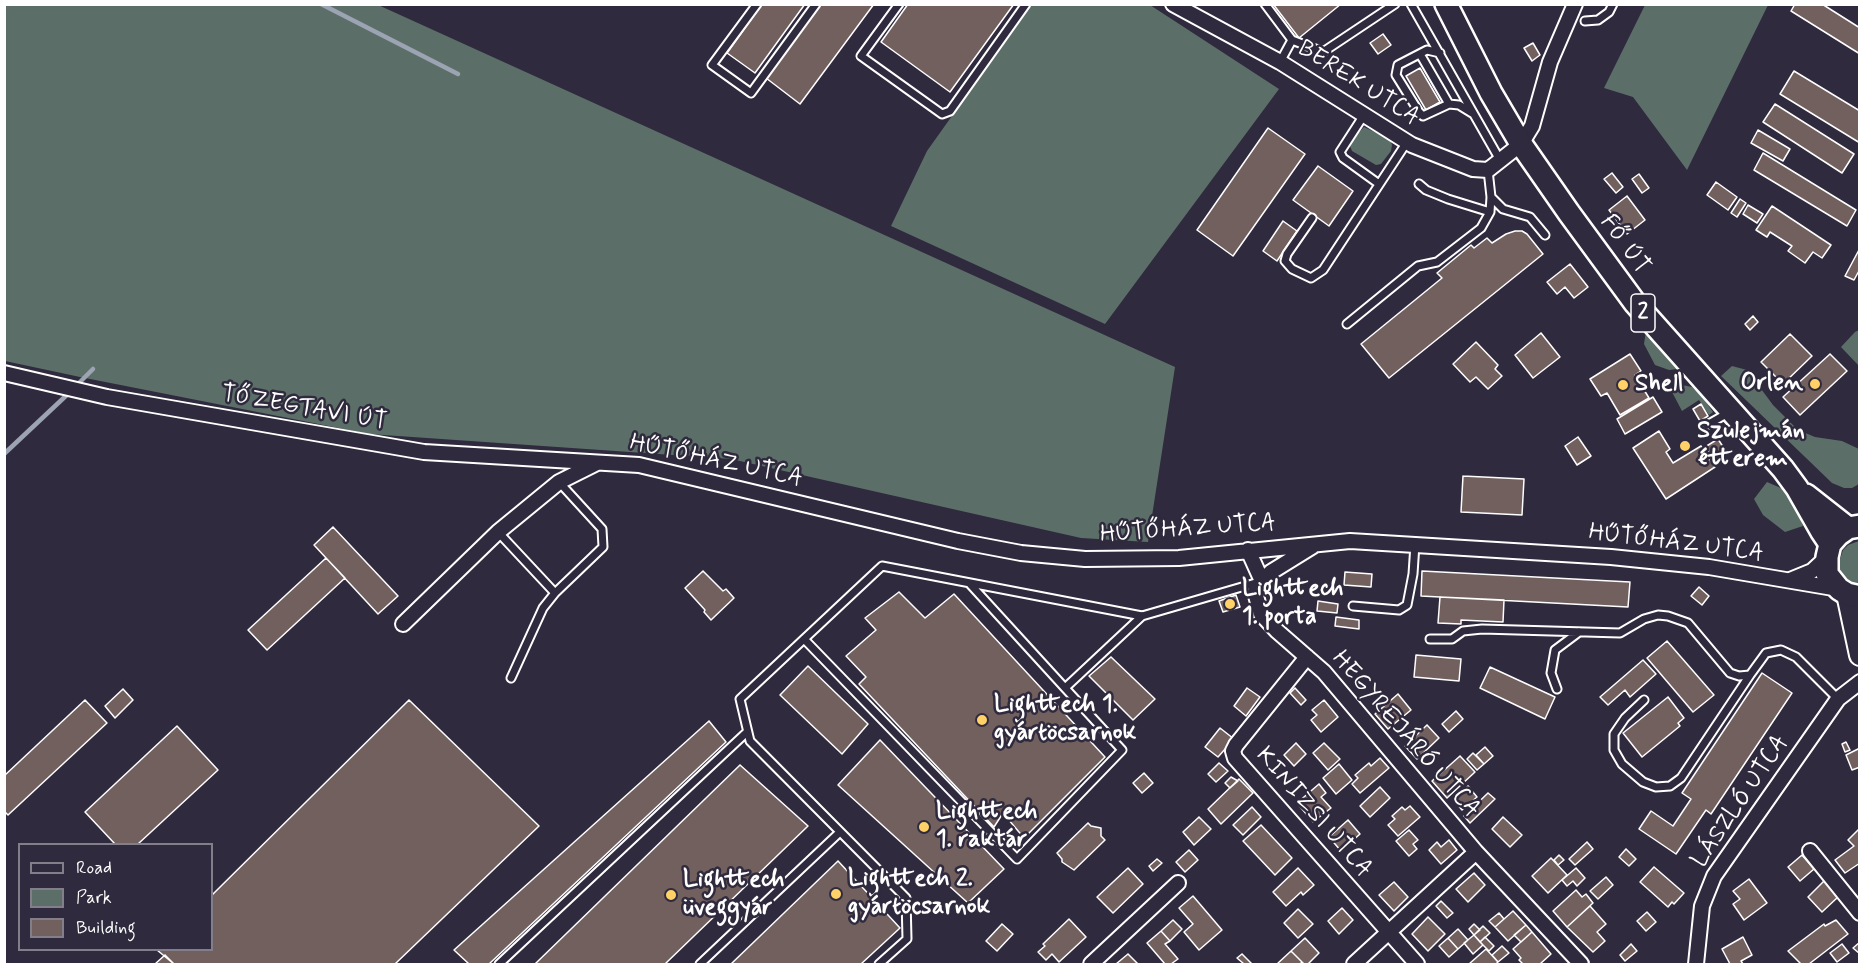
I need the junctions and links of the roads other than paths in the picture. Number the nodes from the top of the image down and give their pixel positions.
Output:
1 (757, 4) edge
2 (816, 4) edge
3 (899, 4) edge
4 (1026, 4) edge
5 (1173, 4) edge
6 (1265, 4) edge
7 (1395, 4) edge
8 (1412, 4) edge
9 (1446, 4) edge
10 (1575, 4) edge
11 (1613, 4) edge
12 (1585, 21) dead end
13 (1292, 40) junction
14 (1440, 52) junction
15 (1420, 54) junction
16 (1280, 62) junction
17 (1449, 104) junction
18 (1473, 113) junction
19 (1364, 115) junction
20 (1407, 142) junction
21 (1521, 144) junction
22 (1500, 160) junction
23 (1488, 170) junction
24 (1379, 184) junction
25 (1419, 184) dead end
26 (1491, 197) junction
27 (1490, 212) junction
28 (1312, 218) dead end
29 (1545, 235) dead end
30 (1347, 324) dead end
31 (4, 373) edge
32 (1730, 412) junction
33 (1707, 425) dead end
34 (598, 462) junction
35 (559, 482) junction
36 (1797, 488) junction
37 (1854, 527) edge
38 (498, 532) junction
39 (1317, 543) junction
40 (1416, 544) junction
41 (1248, 550) junction
42 (1829, 550) junction
43 (1788, 580) junction
44 (1262, 581) junction
45 (970, 584) junction
46 (555, 593) junction
47 (1849, 593) edge
48 (1353, 606) dead end
49 (1142, 616) junction
50 (403, 624) dead end
51 (1579, 632) junction
52 (804, 639) junction
53 (1430, 639) dead end
54 (1860, 655) edge
55 (1307, 657) junction
56 (1749, 675) junction
57 (511, 678) dead end
58 (1860, 682) edge
59 (1065, 688) junction
60 (1557, 689) dead end
61 (1838, 699) junction
62 (1644, 700) dead end
63 (747, 732) junction
64 (840, 832) junction
65 (1810, 850) dead end
66 (1476, 852) junction
67 (1178, 883) dead end
68 (1860, 913) edge
69 (1388, 933) junction
70 (499, 964) edge
71 (700, 964) edge
72 (879, 964) edge
73 (1091, 964) edge
74 (1354, 964) edge
75 (1417, 964) edge
76 (1581, 964) edge
77 (1696, 964) edge

1 - 2 lane
3 - 4 lane
5 - 16 street, BEREK UTCA
6 - 13 lane
7 - 13 lane
8 - 14 lane
9 - 21 main road, FŐ ÚT / 2
10 - 21 street
11 - 12 lane
13 - 16 lane
14 - 15 lane
14 - 18 lane
15 - 17 lane
15 - 17 lane
16 - 19 street, BEREK UTCA
17 - 18 lane
18 - 22 lane
19 - 20 street, BEREK UTCA
19 - 24 lane
20 - 23 street, BEREK UTCA
20 - 24 lane
21 - 22 street
21 - 32 main road, FŐ ÚT / 2
22 - 23 street
23 - 26 lane
24 - 28 lane
25 - 27 lane
26 - 27 lane
26 - 29 lane
27 - 30 lane
31 - 34 street, TŐZEGTAVI ÚT
32 - 33 lane
32 - 36 main road, FŐ ÚT / 2
34 - 35 street
34 - 41 street, HŰTŐHÁZ UTCA
35 - 38 street
35 - 46 lane
36 - 37 main road, FŐ ÚT / 2
36 - 42 main road, FŐ ÚT / 2
37 - 42 main road, FŐ ÚT / 2
38 - 46 lane
38 - 50 street
39 - 40 street, HŰTŐHÁZ UTCA
39 - 41 street, HŰTŐHÁZ UTCA
39 - 44 street
40 - 43 street, HŰTŐHÁZ UTCA
40 - 48 lane
41 - 44 street
42 - 43 street, HŰTŐHÁZ UTCA
42 - 47 main road, FŐ ÚT / 2
43 - 47 street, HŰTŐHÁZ UTCA
44 - 49 lane
44 - 55 street, HEGYREJÁRÓ UTCA
45 - 49 lane
45 - 52 lane
45 - 59 lane
46 - 57 lane
47 - 54 main road
49 - 59 lane
51 - 53 lane
51 - 56 lane
51 - 60 lane
52 - 59 lane
52 - 63 lane
55 - 66 street, HEGYREJÁRÓ UTCA
55 - 69 street, KINIZSI UTCA
56 - 61 lane
56 - 62 lane
58 - 61 street, LÁSZLÓ UTCA
61 - 77 street, LÁSZLÓ UTCA
63 - 64 lane
63 - 70 lane
64 - 71 lane
64 - 72 lane
65 - 68 street
66 - 69 street
66 - 76 street, HEGYREJÁRÓ UTCA
67 - 73 street
69 - 74 street
69 - 75 street, KINIZSI UTCA

